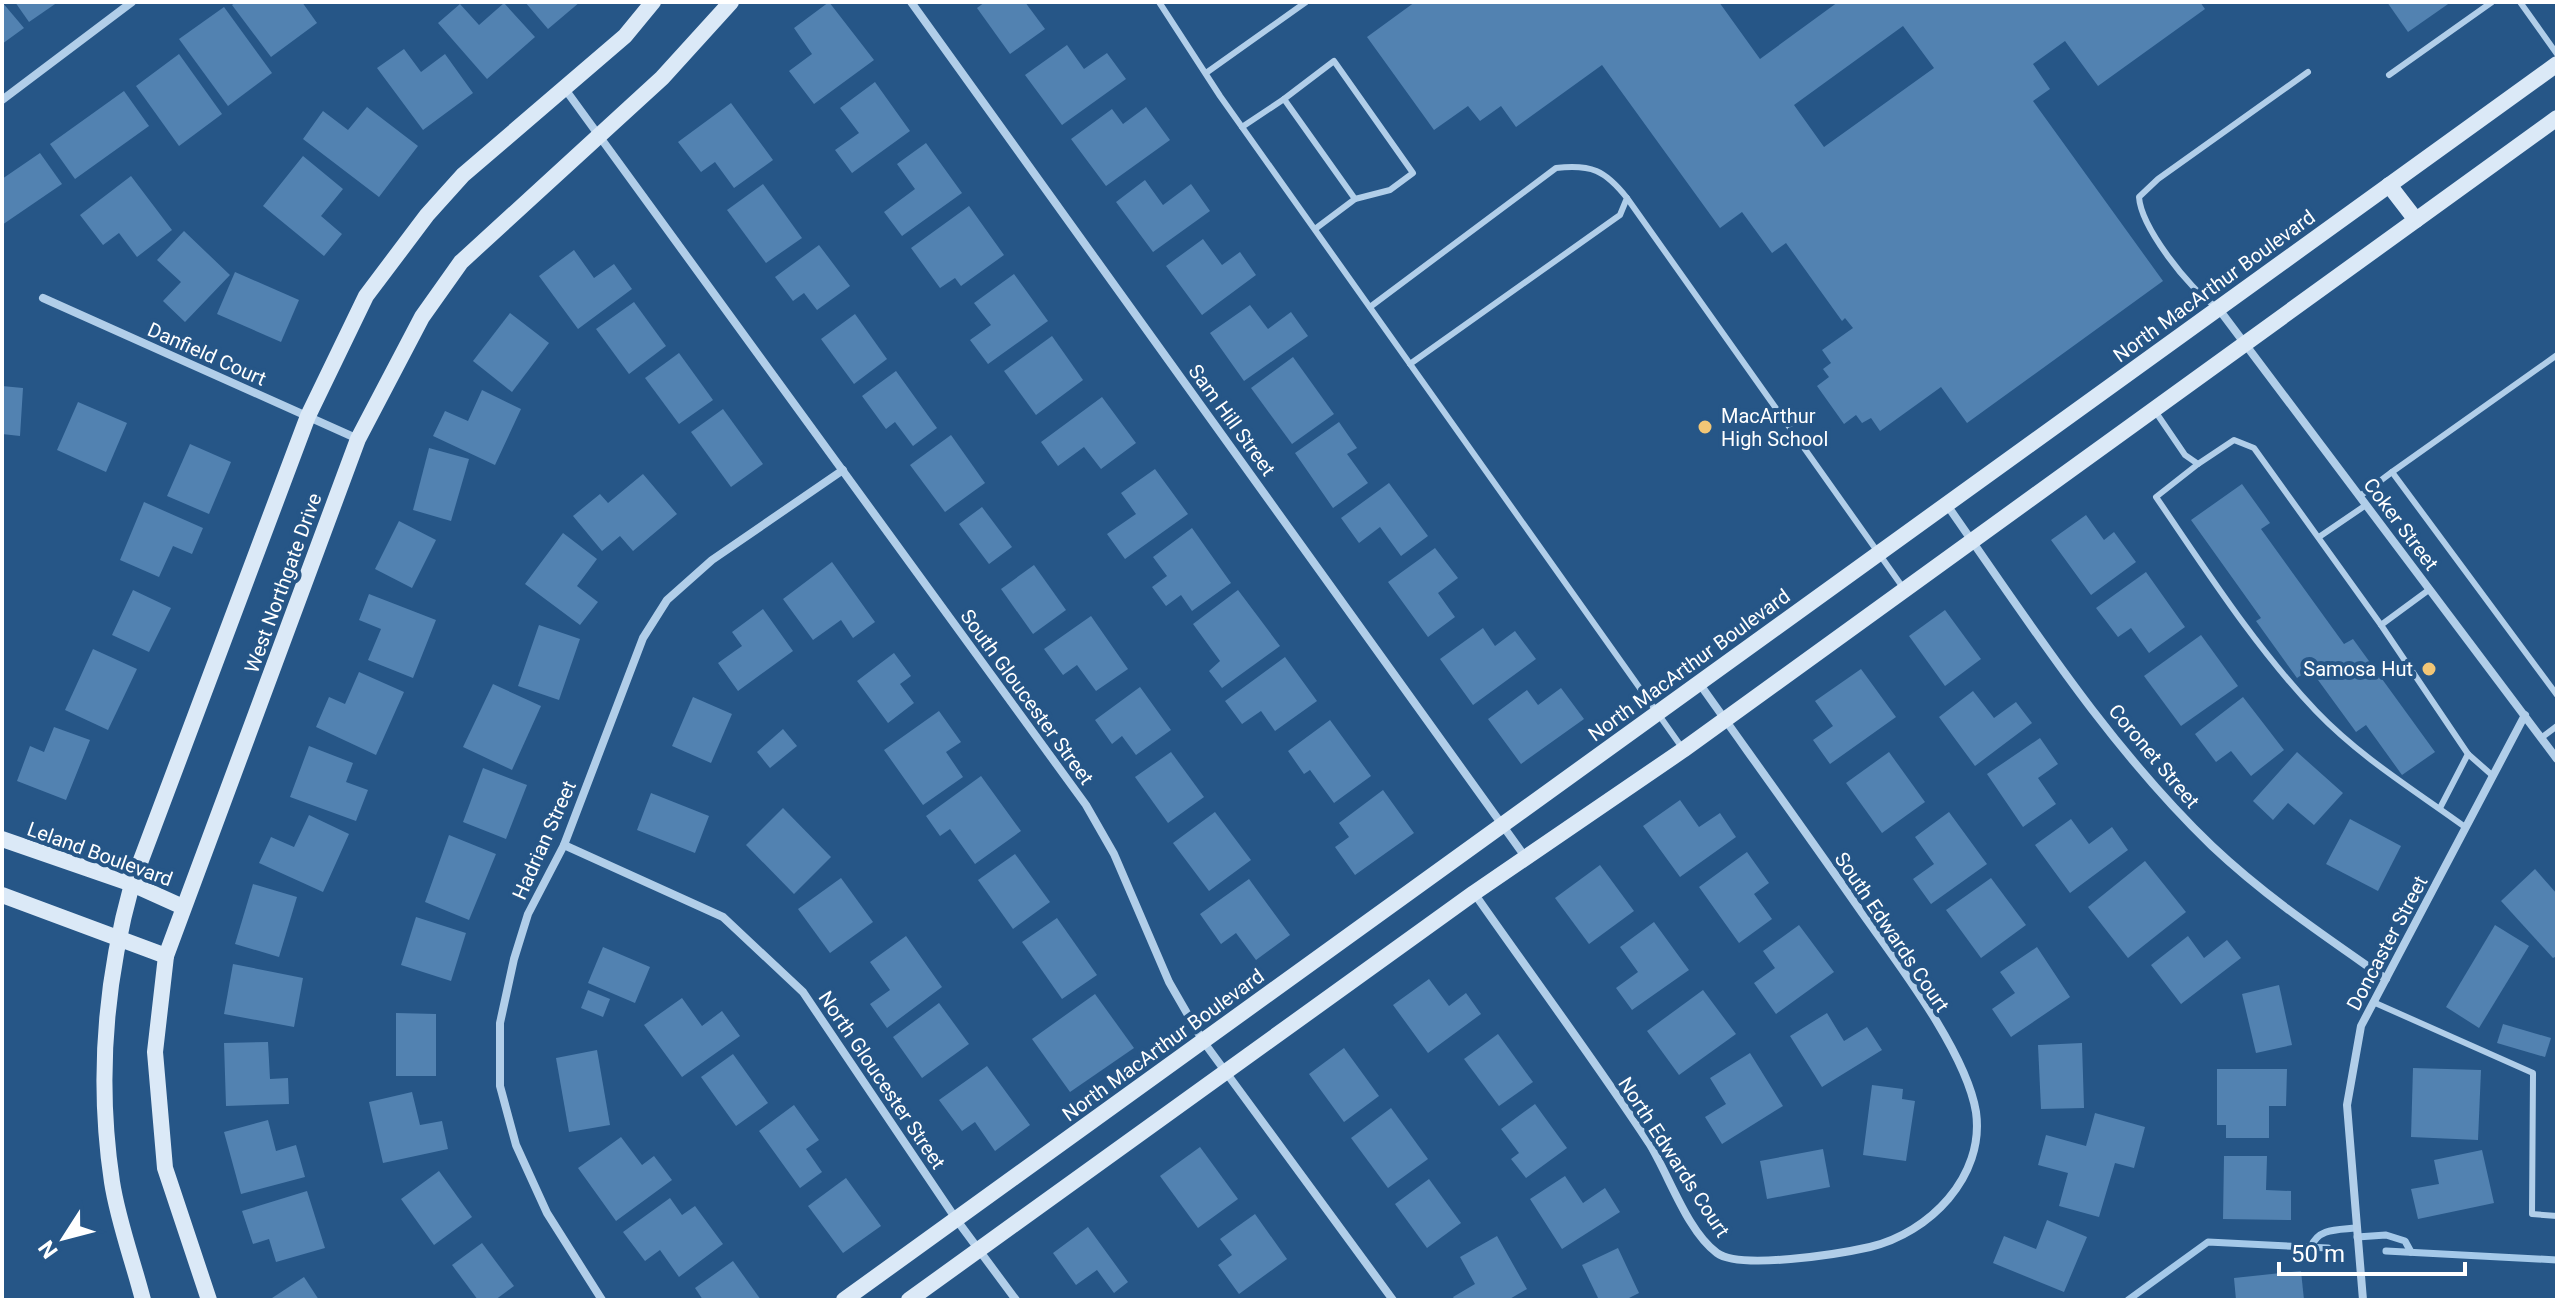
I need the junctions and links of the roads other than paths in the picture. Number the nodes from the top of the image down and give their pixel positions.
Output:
1 (132, 2) edge
2 (653, 2) edge
3 (731, 2) edge
4 (911, 2) edge
5 (1159, 2) edge
6 (1306, 2) edge
7 (2492, 2) edge
8 (2520, 2) edge
9 (2557, 54) edge
10 (2557, 64) edge
11 (2308, 72) dead end
12 (1206, 73) junction
13 (2389, 75) dead end
14 (565, 89) junction
15 (1284, 99) junction
16 (2, 100) edge
17 (2557, 118) edge
18 (1242, 127) junction
19 (598, 134) junction
20 (2389, 185) junction
21 (1627, 198) junction
22 (1355, 199) junction
23 (2416, 220) junction
24 (1315, 229) junction
25 (43, 298) dead end
26 (1370, 307) junction
27 (2218, 308) junction
28 (2245, 344) junction
29 (2557, 355) edge
30 (1410, 364) junction
31 (2155, 411) junction
32 (308, 416) junction
33 (358, 439) junction
34 (2198, 464) junction
35 (843, 470) junction
36 (2392, 472) junction
37 (2360, 496) junction
38 (1947, 505) junction
39 (2366, 505) junction
40 (2319, 537) junction
41 (1972, 541) junction
42 (1878, 553) junction
43 (1904, 589) junction
44 (2430, 589) junction
45 (2381, 625) junction
46 (1699, 683) junction
47 (2557, 695) edge
48 (1657, 713) junction
49 (2525, 715) junction
50 (1725, 719) junction
51 (2557, 726) edge
52 (2541, 738) junction
53 (1683, 750) junction
54 (2468, 754) junction
55 (2557, 759) edge
56 (2493, 776) junction
57 (2440, 808) junction
58 (1503, 824) junction
59 (2465, 827) junction
60 (2, 839) edge
61 (564, 845) junction
62 (1526, 858) junction
63 (132, 884) junction
64 (1474, 893) junction
65 (2, 895) edge
66 (183, 907) junction
67 (117, 936) junction
68 (166, 956) junction
69 (2386, 979) junction
70 (2373, 1002) junction
71 (1203, 1041) junction
72 (1225, 1072) junction
73 (1933, 1215) joint
74 (2557, 1216) edge
75 (956, 1219) junction
76 (979, 1250) junction
77 (143, 1300) edge
78 (209, 1300) edge
79 (602, 1300) edge
80 (844, 1300) edge
81 (909, 1300) edge
82 (1016, 1300) edge
83 (1393, 1300) edge
84 (2363, 1300) edge

1 - 16 street
2 - 14 main road, West Northgate Drive
3 - 19 main road, West Northgate Drive
4 - 58 street, Sam Hill Street
5 - 12 lane
6 - 12 lane
7 - 13 lane
8 - 9 lane
10 - 20 main road, North MacArthur Boulevard
11 - 27 lane
12 - 18 lane
14 - 19 street, South Gloucester Street
14 - 32 main road, West Northgate Drive
15 - 18 lane
15 - 22 lane
15 - 22 lane
17 - 23 main road
18 - 24 lane
19 - 33 main road, West Northgate Drive
19 - 35 street, South Gloucester Street
20 - 23 main road
20 - 27 main road, North MacArthur Boulevard
21 - 26 lane
21 - 30 lane
21 - 42 lane
22 - 24 lane
23 - 28 main road
24 - 26 lane
25 - 32 street, Danfield Court
26 - 30 lane
27 - 28 street, Coker Street
27 - 38 main road, North MacArthur Boulevard
28 - 31 main road
28 - 37 street, Coker Street
29 - 36 lane
30 - 48 lane
31 - 34 lane
31 - 41 main road
32 - 33 street, Danfield Court
32 - 63 main road, West Northgate Drive
33 - 66 main road, West Northgate Drive
34 - 40 lane
34 - 57 lane
35 - 61 street, Hadrian Street
35 - 71 street, South Gloucester Street
36 - 37 lane
36 - 47 lane
37 - 39 street, Coker Street
38 - 41 street, Coronet Street
38 - 42 main road, North MacArthur Boulevard
39 - 40 lane
39 - 44 street, Coker Street
40 - 45 lane
41 - 43 main road
41 - 69 street, Coronet Street
42 - 43 lane
42 - 46 main road, North MacArthur Boulevard
43 - 50 main road
44 - 45 lane
44 - 49 street, Coker Street
45 - 54 lane
46 - 48 main road, North MacArthur Boulevard
46 - 50 street, South Edwards Court
48 - 53 lane
48 - 58 main road, North MacArthur Boulevard
49 - 52 street, Coker Street
49 - 56 street, Doncaster Street
50 - 53 main road
50 - 73 street, South Edwards Court
51 - 52 lane
52 - 55 street, Coker Street
53 - 62 main road
54 - 56 lane
54 - 57 lane
56 - 59 street, Doncaster Street
57 - 59 lane
58 - 62 street, Sam Hill Street
58 - 71 main road, North MacArthur Boulevard
59 - 69 street, Doncaster Street
60 - 63 main road, Leland Boulevard
61 - 75 street, North Gloucester Street
61 - 79 street, Hadrian Street
62 - 64 main road
63 - 66 main road, Leland Boulevard
63 - 67 main road, West Northgate Drive
64 - 72 main road
64 - 73 street, North Edwards Court
65 - 67 main road
66 - 68 main road, West Northgate Drive
67 - 68 main road
67 - 77 main road, West Northgate Drive
68 - 78 main road, West Northgate Drive
69 - 70 street, Doncaster Street
70 - 74 lane
70 - 84 street, Doncaster Street
71 - 72 street, South Gloucester Street
71 - 75 main road, North MacArthur Boulevard
72 - 76 main road
72 - 83 street, South Gloucester Street
75 - 76 street, North Gloucester Street
75 - 80 main road, North MacArthur Boulevard
76 - 81 main road
76 - 82 street, North Gloucester Street

